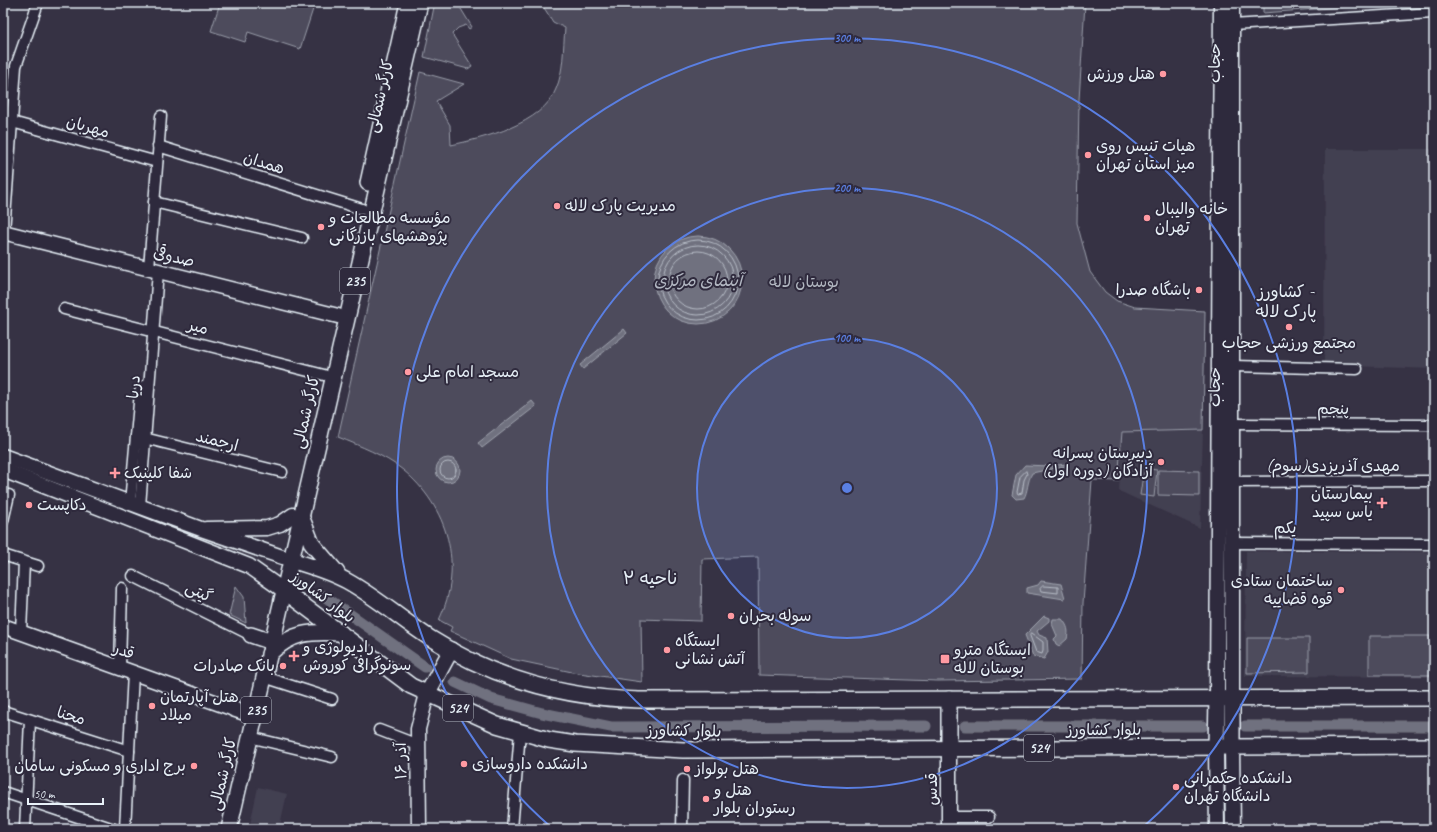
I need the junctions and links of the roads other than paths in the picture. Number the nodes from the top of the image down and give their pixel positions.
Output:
1 (38, 3) edge
2 (408, 3) edge
3 (420, 3) edge
4 (1221, 3) edge
5 (1232, 3) edge
6 (1434, 13) edge
7 (1227, 25) junction
8 (161, 116) dead end
9 (12, 122) junction
10 (158, 146) junction
11 (157, 162) junction
12 (154, 202) junction
13 (367, 210) junction
14 (3, 232) edge
15 (302, 238) dead end
16 (153, 270) junction
17 (64, 309) dead end
18 (342, 317) junction
19 (153, 332) junction
20 (1226, 335) junction
21 (1232, 366) junction
22 (1357, 369) dead end
23 (328, 376) junction
24 (1232, 424) junction
25 (1434, 425) edge
26 (140, 438) junction
27 (3, 456) edge
28 (3, 470) edge
29 (282, 472) dead end
30 (1434, 481) edge
31 (1218, 482) junction
32 (1232, 482) junction
33 (9, 495) dead end
34 (135, 505) junction
35 (297, 516) junction
36 (3, 521) edge
37 (201, 529) junction
38 (1218, 543) junction
39 (1232, 543) junction
40 (1434, 544) edge
41 (3, 555) edge
42 (287, 559) junction
43 (24, 562) junction
44 (38, 566) dead end
45 (133, 576) dead end
46 (342, 579) junction
47 (122, 588) dead end
48 (284, 590) junction
49 (3, 626) edge
50 (20, 632) junction
51 (1217, 632) junction
52 (341, 633) junction
53 (1232, 633) junction
54 (251, 635) joint
55 (270, 648) junction
56 (451, 650) junction
57 (127, 670) junction
58 (264, 677) junction
59 (427, 694) junction
60 (1434, 698) edge
61 (332, 699) dead end
62 (949, 699) junction
63 (1217, 699) junction
64 (1232, 699) junction
65 (234, 709) joint
66 (3, 711) edge
67 (255, 716) junction
68 (30, 720) junction
69 (379, 730) dead end
70 (520, 732) junction
71 (250, 737) junction
72 (418, 745) junction
73 (1434, 746) edge
74 (1216, 747) junction
75 (1232, 747) junction
76 (949, 748) junction
77 (129, 751) junction
78 (332, 757) dead end
79 (683, 780) dead end
80 (3, 792) edge
81 (26, 800) junction
82 (989, 817) dead end
83 (949, 823) edge
84 (24, 829) edge
85 (114, 829) edge
86 (125, 829) edge
87 (229, 829) edge
88 (419, 829) edge
89 (512, 829) edge
90 (682, 829) edge
91 (1217, 829) edge
92 (1232, 829) edge

1 - 9 street
2 - 13 main road
3 - 13 main road, کارگر شمالی
4 - 7 main road, حجاب
5 - 7 main road, حجاب
6 - 7 street
7 - 20 main road, حجاب
8 - 10 street, دریا
9 - 11 street, مهربان
9 - 14 street
10 - 11 street, دریا
10 - 13 street, همدان
11 - 12 street, دریا
12 - 15 street
12 - 16 street, دریا
13 - 18 main road, کارگر شمالی
14 - 16 main road, صدوقی
16 - 18 main road, صدوقی
16 - 19 street, دریا
17 - 19 street, میر
18 - 23 main road, کارگر شمالی
19 - 23 street, میر
19 - 26 street, دریا
20 - 21 main road, حجاب
20 - 31 main road, حجاب
21 - 22 street
21 - 24 main road, حجاب
23 - 35 main road, کارگر شمالی / 235
24 - 25 street, پنجم
24 - 32 main road, حجاب
26 - 29 street, ارجمند
26 - 34 street, دریا
27 - 34 main road, بلوار کشاورز
28 - 48 main road, بلوار کشاورز / 524
30 - 32 street, مهدی آذریزدی(سوم)
31 - 32 main road
31 - 38 main road, حجاب
32 - 39 main road, حجاب
33 - 36 street
34 - 37 main road, بلوار کشاورز
35 - 37 main road
35 - 42 main road, کارگر شمالی / 235
35 - 46 main road
37 - 42 main road, بلوار کشاورز
38 - 39 main road
38 - 51 main road, حجاب
39 - 40 street, یکم
39 - 53 main road, حجاب
41 - 43 street
42 - 46 main road, بلوار کشاورز
42 - 48 main road, کارگر شمالی / 235
43 - 44 street
43 - 50 street
45 - 54 street, گیتی
46 - 56 main road, بلوار کشاورز
47 - 57 street
48 - 52 main road, بلوار کشاورز / 524
48 - 55 main road, کارگر شمالی / 235
49 - 50 main road, قدر
50 - 57 main road, قدر
51 - 53 main road
51 - 63 main road, حجاب
52 - 55 main road
52 - 59 main road, بلوار کشاورز / 524
53 - 64 main road, حجاب
54 - 55 main road
55 - 58 main road, کارگر شمالی / 235
56 - 59 main road
56 - 62 main road, بلوار کشاورز
57 - 65 main road, قدر
57 - 77 street
58 - 61 street
58 - 67 main road, کارگر شمالی / 235
59 - 70 main road, بلوار کشاورز / 524
59 - 72 main road, ۱۶ آذر
60 - 64 main road, بلوار کشاورز
62 - 63 main road, بلوار کشاورز
62 - 76 main road
63 - 64 main road, بلوار کشاورز
63 - 74 main road
64 - 75 main road
65 - 67 main road
66 - 68 street, محنا
67 - 71 main road, کارگر شمالی / 235
68 - 77 street, محنا
68 - 81 street
69 - 72 street
70 - 76 main road, بلوار کشاورز / 524
70 - 89 street
71 - 78 street
71 - 87 main road, کارگر شمالی / 235
72 - 88 main road, ۱۶ آذر
73 - 75 main road, بلوار کشاورز / 524
74 - 75 main road, بلوار کشاورز / 524
74 - 76 main road, بلوار کشاورز / 524
74 - 91 main road
75 - 92 main road
76 - 83 main road, قدس
77 - 86 street
79 - 90 street
80 - 81 street
81 - 84 street
81 - 85 street
82 - 83 street

